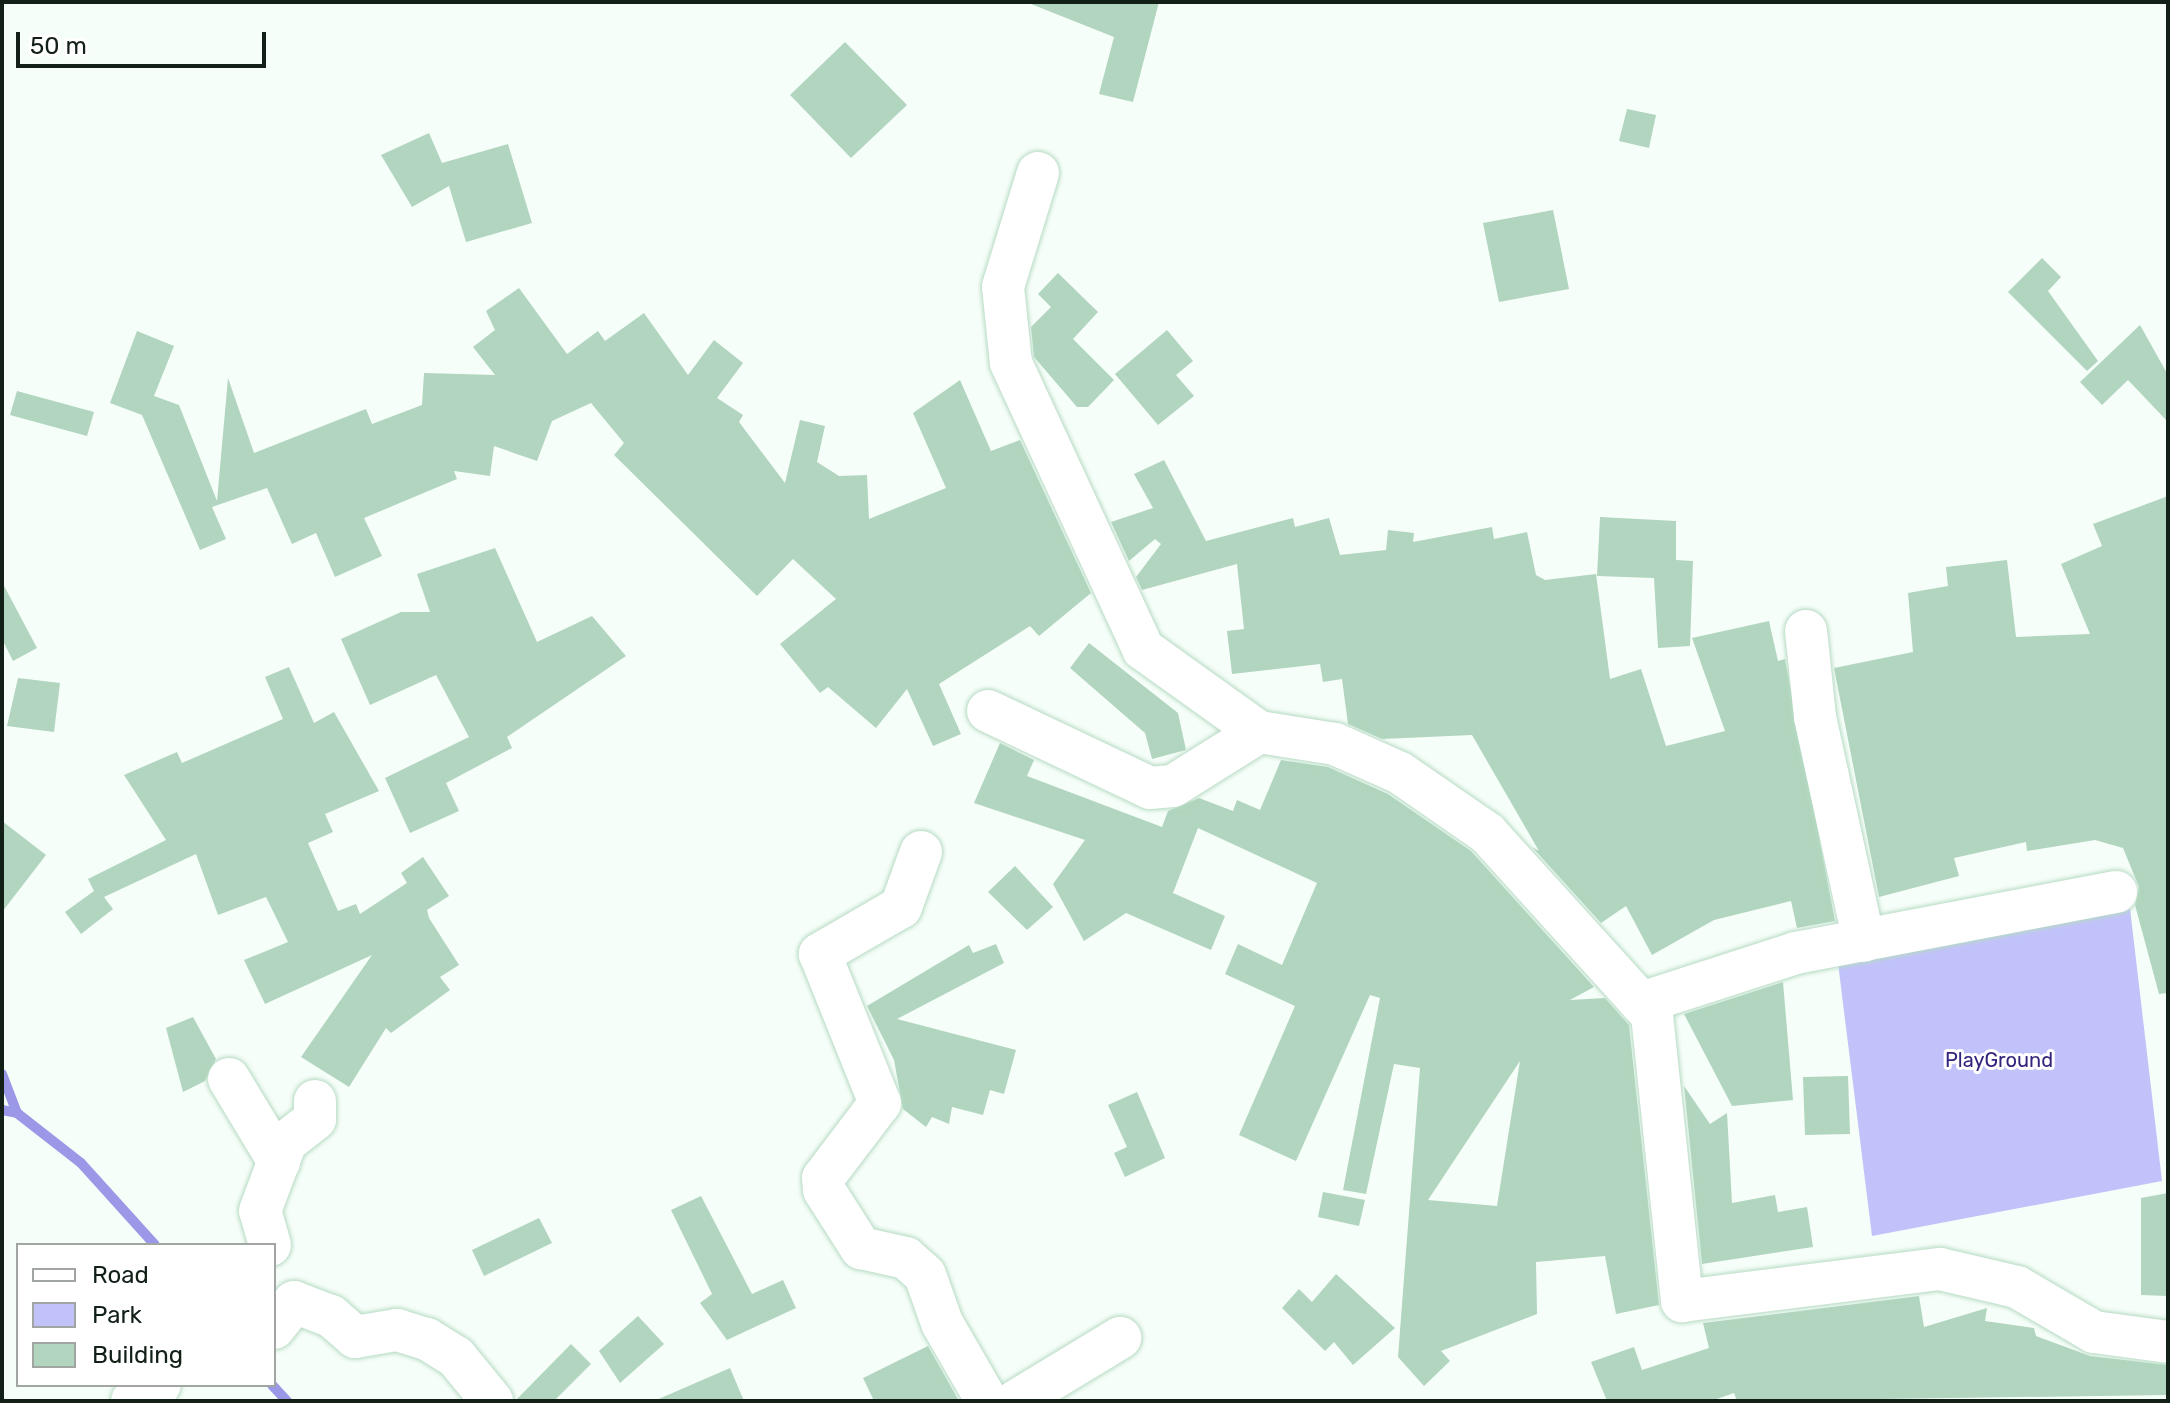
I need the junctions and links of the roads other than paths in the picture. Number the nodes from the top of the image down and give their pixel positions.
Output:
1 (1038, 173) dead end
2 (1806, 631) dead end
3 (988, 711) dead end
4 (1259, 732) junction
5 (921, 852) dead end
6 (2116, 892) dead end
7 (1864, 941) junction
8 (1641, 1003) junction
9 (229, 1079) dead end
10 (315, 1101) dead end
11 (279, 1162) junction
12 (269, 1243) edge
13 (276, 1265) edge
14 (284, 1315) edge
15 (1120, 1338) dead end
16 (2168, 1342) edge
17 (156, 1387) edge
18 (132, 1401) edge
19 (492, 1401) edge
20 (987, 1401) edge
21 (1016, 1401) edge

1 - 4 street
2 - 7 street
3 - 4 street
4 - 8 street
5 - 20 street
6 - 7 street
7 - 8 street
8 - 16 street
9 - 11 street
10 - 11 street
11 - 12 street
13 - 14 street
14 - 19 street
15 - 21 street
17 - 18 street

